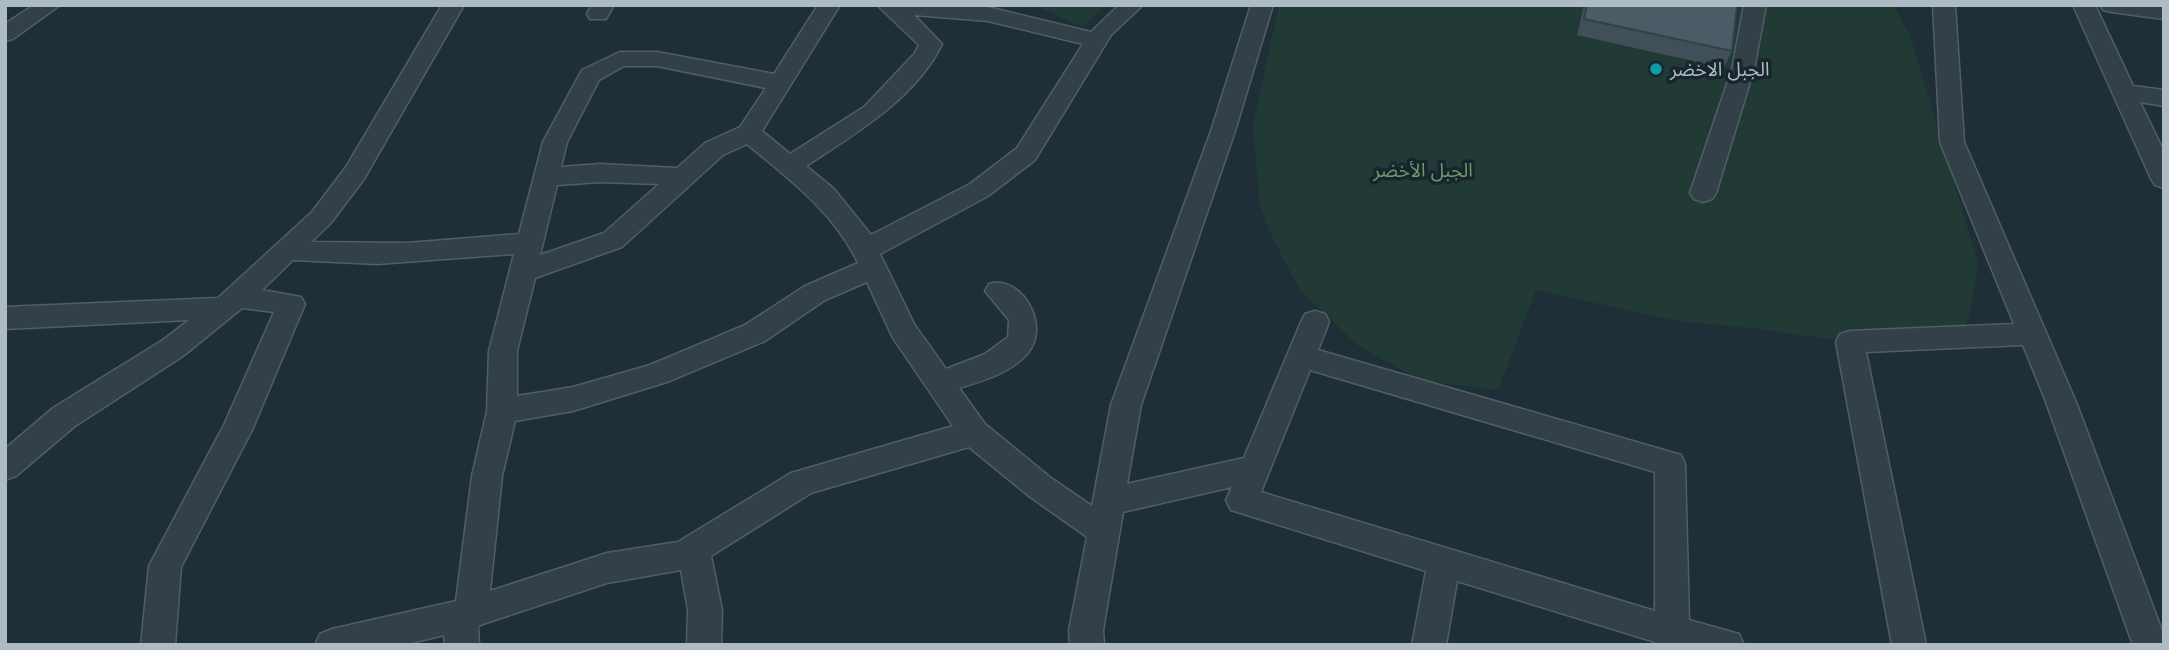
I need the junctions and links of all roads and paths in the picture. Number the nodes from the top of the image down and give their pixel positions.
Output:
1 (48, 5) edge
2 (453, 5) edge
3 (829, 5) edge
4 (881, 5) edge
5 (1132, 5) edge
6 (1262, 5) edge
7 (1755, 5) edge
8 (1944, 5) edge
9 (2084, 5) edge
10 (2111, 5) edge
11 (893, 6) edge
12 (2164, 12) edge
13 (5, 34) edge
14 (1097, 40) junction
15 (780, 83) junction
16 (2124, 92) junction
17 (2164, 98) edge
18 (749, 134) junction
19 (789, 166) junction
20 (546, 177) junction
21 (683, 177) junction
22 (2164, 179) edge
23 (1703, 193) dead end
24 (529, 243) junction
25 (286, 250) junction
26 (869, 259) junction
27 (522, 272) junction
28 (999, 290) dead end
29 (230, 303) junction
30 (5, 318) edge
31 (1315, 322) dead end
32 (2033, 334) junction
33 (1300, 356) junction
34 (940, 383) junction
35 (502, 411) junction
36 (974, 433) junction
37 (5, 467) edge
38 (1254, 469) junction
39 (1106, 517) junction
40 (693, 550) junction
41 (1444, 562) junction
42 (465, 625) edge
43 (1671, 638) edge
44 (158, 645) edge
45 (332, 645) edge
46 (704, 645) edge
47 (1087, 645) edge
48 (1429, 645) edge
49 (1727, 645) edge
50 (1909, 645) edge
51 (2150, 645) edge

1 - 13 street
2 - 25 street
3 - 15 street
4 - 11 street
5 - 14 street
6 - 39 street
7 - 23 street
8 - 32 street
9 - 16 street
10 - 12 street
11 - 14 street
11 - 19 street
14 - 26 street
15 - 18 street
15 - 20 street
16 - 17 street
16 - 22 street
18 - 19 street
18 - 21 street
19 - 26 street
20 - 21 street
20 - 24 street
21 - 27 street
24 - 25 street
24 - 27 street
25 - 29 street
26 - 34 street
26 - 35 street
27 - 35 street
28 - 34 street
29 - 30 street
29 - 37 street
29 - 44 street
31 - 33 street
32 - 50 street
32 - 51 street
33 - 38 street
33 - 43 street
34 - 36 street
35 - 42 street
36 - 39 street
36 - 40 street
38 - 39 street
38 - 41 street
39 - 47 street
40 - 42 street
40 - 46 street
41 - 43 street
41 - 48 street
42 - 45 street
43 - 49 street

